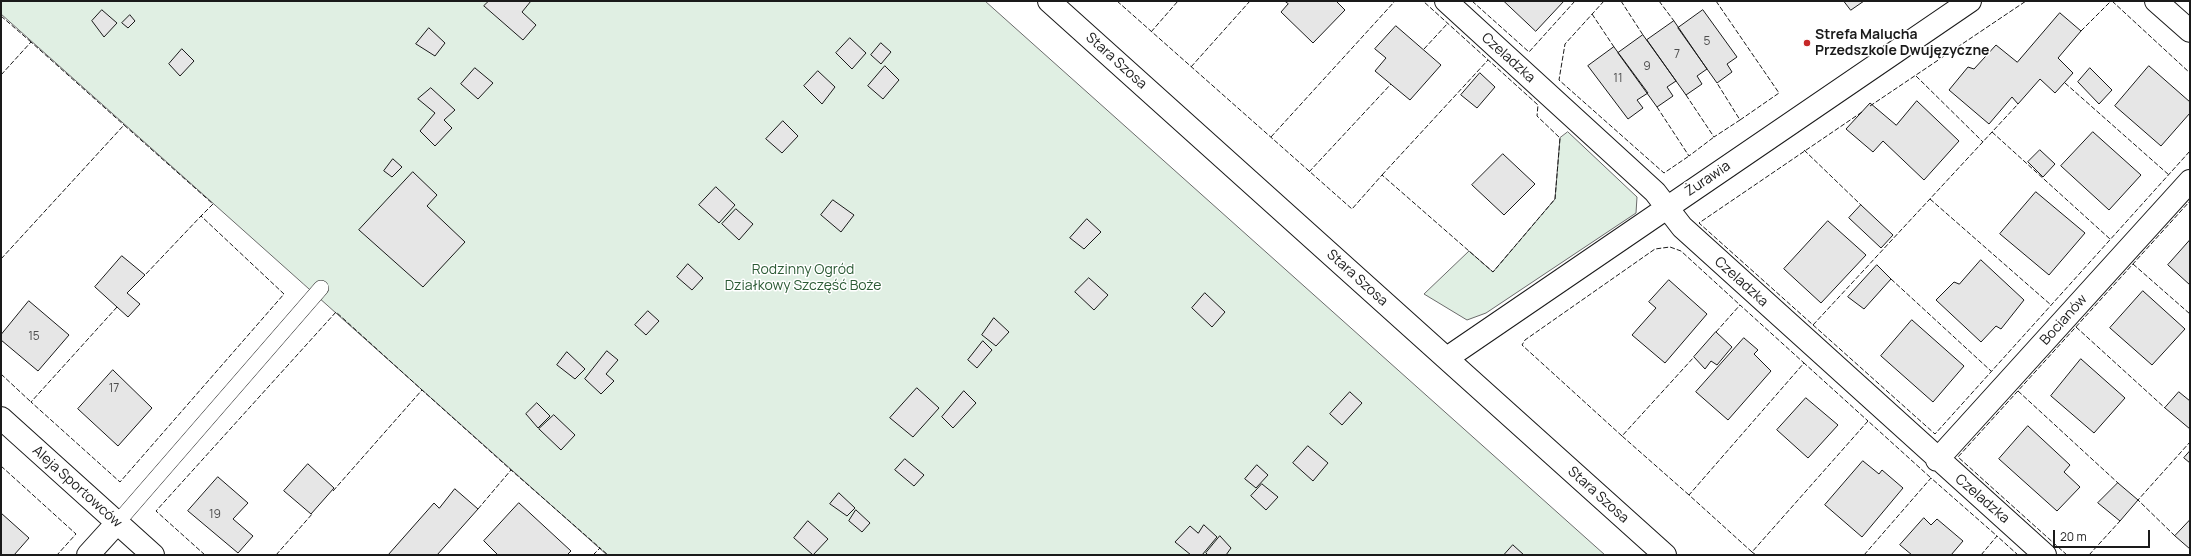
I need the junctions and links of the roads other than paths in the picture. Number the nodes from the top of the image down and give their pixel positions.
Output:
1 (1049, 1) edge
2 (1446, 1) edge
3 (1970, 1) edge
4 (2156, 1) edge
5 (2190, 31) edge
6 (2190, 181) edge
7 (1667, 207) junction
8 (321, 288) dead end
9 (1447, 358) junction
10 (1, 418) edge
11 (1937, 460) junction
12 (117, 523) junction
13 (88, 555) edge
14 (153, 555) edge
15 (1665, 555) edge
16 (2045, 555) edge

1 - 9 street, Stara Szosa
2 - 7 street, Czeladzka
3 - 7 street, Żurawia
4 - 5 street
6 - 11 street, Bocianów
7 - 9 street, Żurawia
7 - 11 street, Czeladzka
8 - 12 lane
9 - 15 street, Stara Szosa
10 - 12 street, Aleja Sportowców
11 - 16 street, Czeladzka
12 - 13 street
12 - 14 street, Aleja Sportowców

